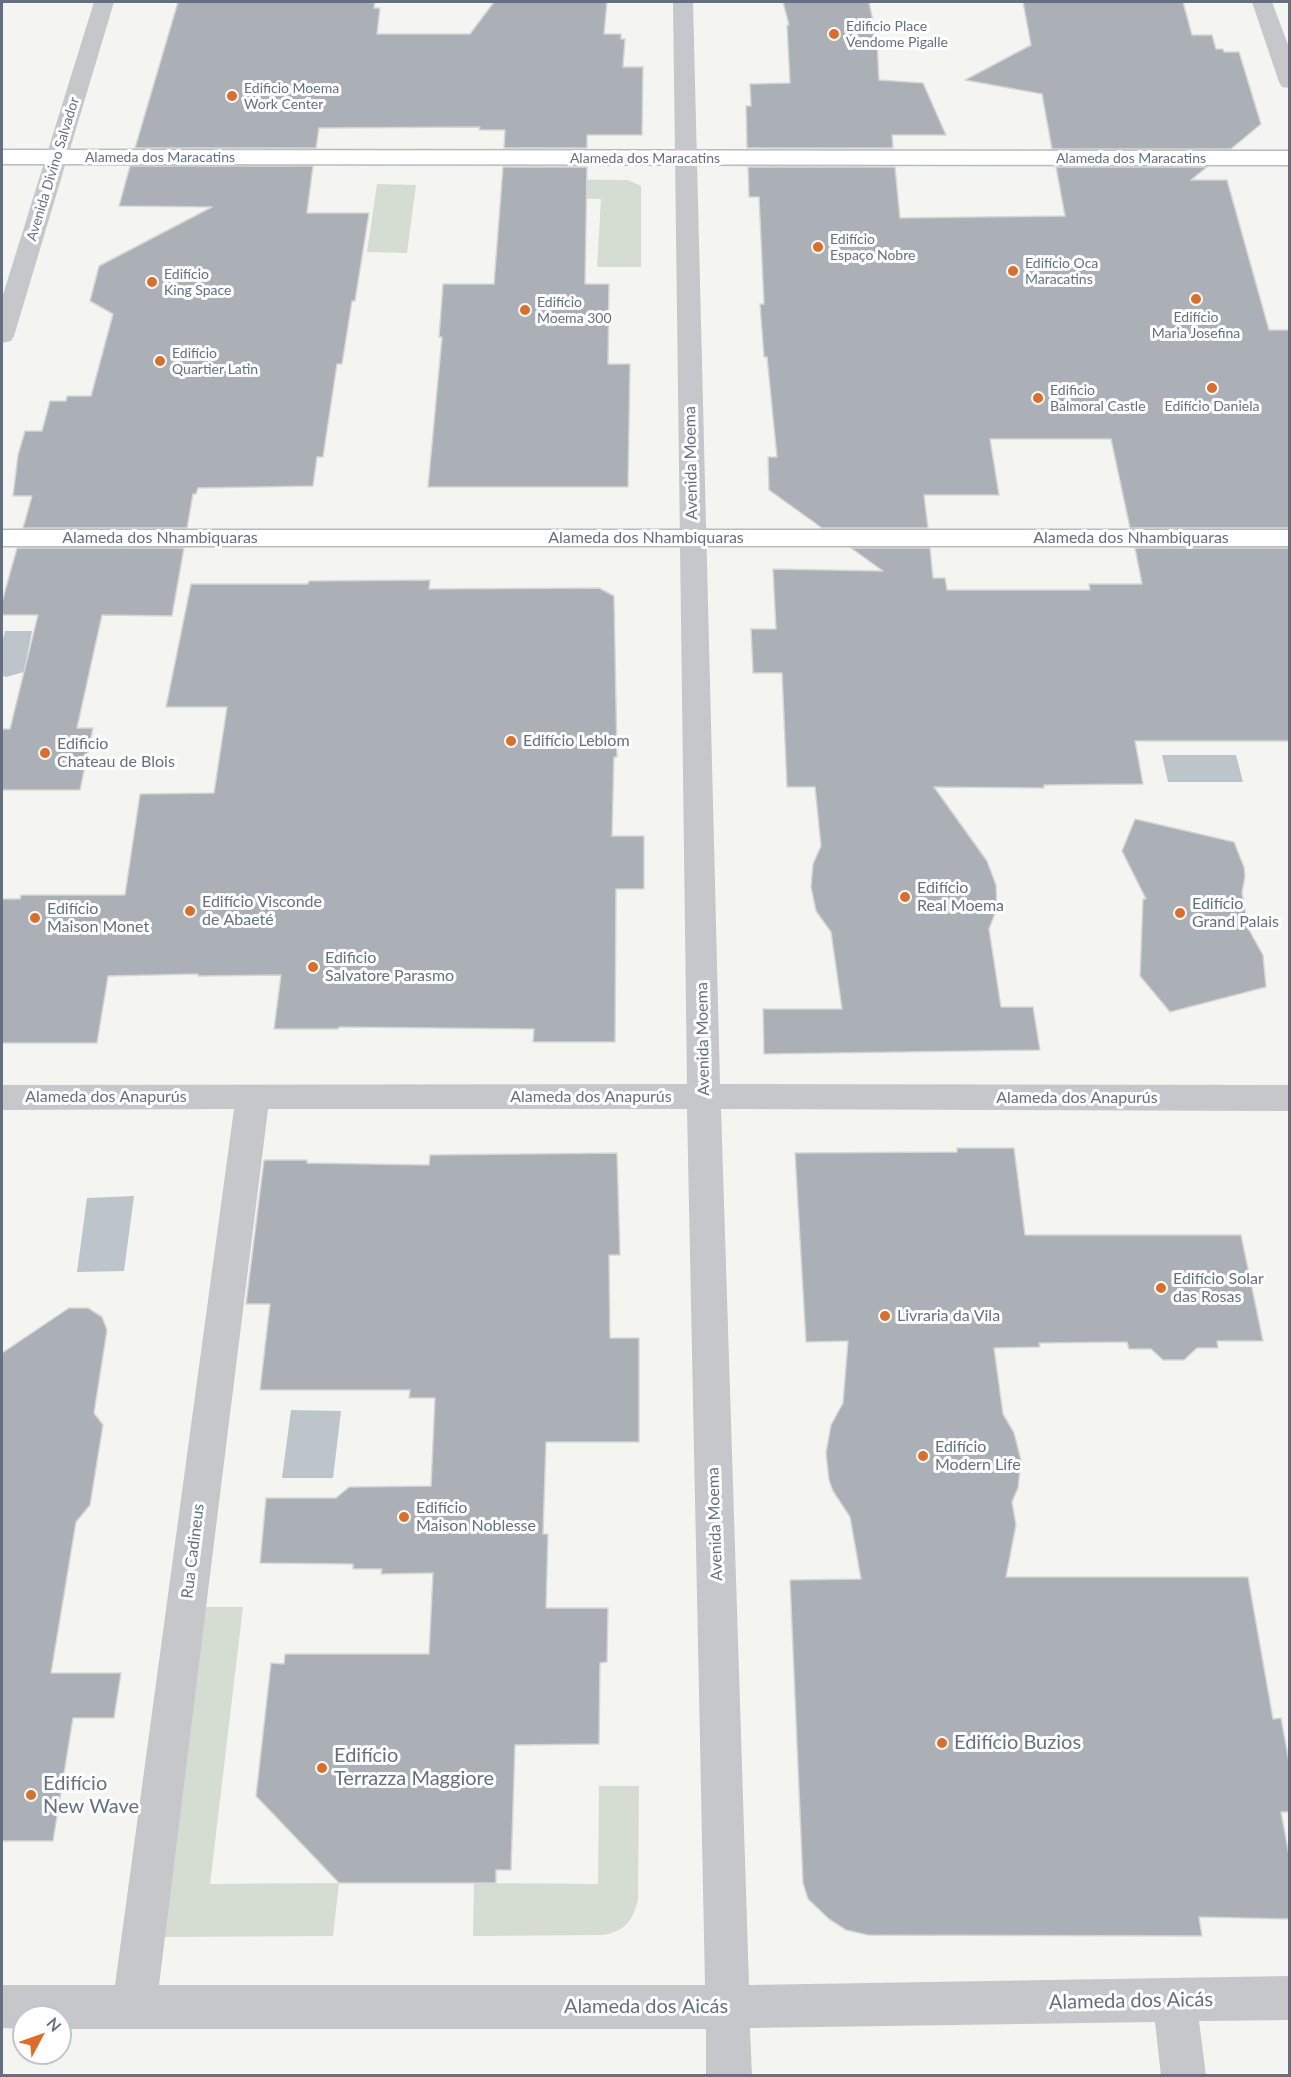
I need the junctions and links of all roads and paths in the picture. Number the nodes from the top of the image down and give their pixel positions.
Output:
1 (104, 2) edge
2 (683, 2) edge
3 (1262, 2) edge
4 (1290, 82) edge
5 (2, 157) edge
6 (57, 157) junction
7 (685, 158) junction
8 (1290, 158) edge
9 (2, 336) edge
10 (2, 538) edge
11 (693, 538) junction
12 (1290, 538) edge
13 (253, 1096) junction
14 (704, 1097) junction
15 (2, 1098) edge
16 (1290, 1098) edge
17 (1290, 1998) edge
18 (1174, 2000) junction
19 (2, 2007) edge
20 (134, 2007) junction
21 (728, 2007) junction
22 (729, 2076) edge
23 (1184, 2076) edge

1 - 6 street, Avenida Divino Salvador
2 - 7 street, Avenida Moema
3 - 4 street
5 - 6 main road, Alameda dos Maracatins
6 - 7 main road, Alameda dos Maracatins
6 - 9 street, Avenida Divino Salvador
7 - 8 main road, Alameda dos Maracatins
7 - 11 street, Avenida Moema
10 - 11 main road, Alameda dos Nhambiquaras
11 - 12 main road, Alameda dos Nhambiquaras
11 - 14 street, Avenida Moema
13 - 14 street, Alameda dos Anapurús
13 - 15 street, Alameda dos Anapurús
13 - 20 street, Rua Cadineus
14 - 16 street, Alameda dos Anapurús
14 - 21 street, Avenida Moema
17 - 18 street, Alameda dos Aicás
18 - 21 street, Alameda dos Aicás
18 - 23 street
19 - 20 street, Alameda dos Aicás
20 - 21 street, Alameda dos Aicás
21 - 22 street, Avenida Moema

